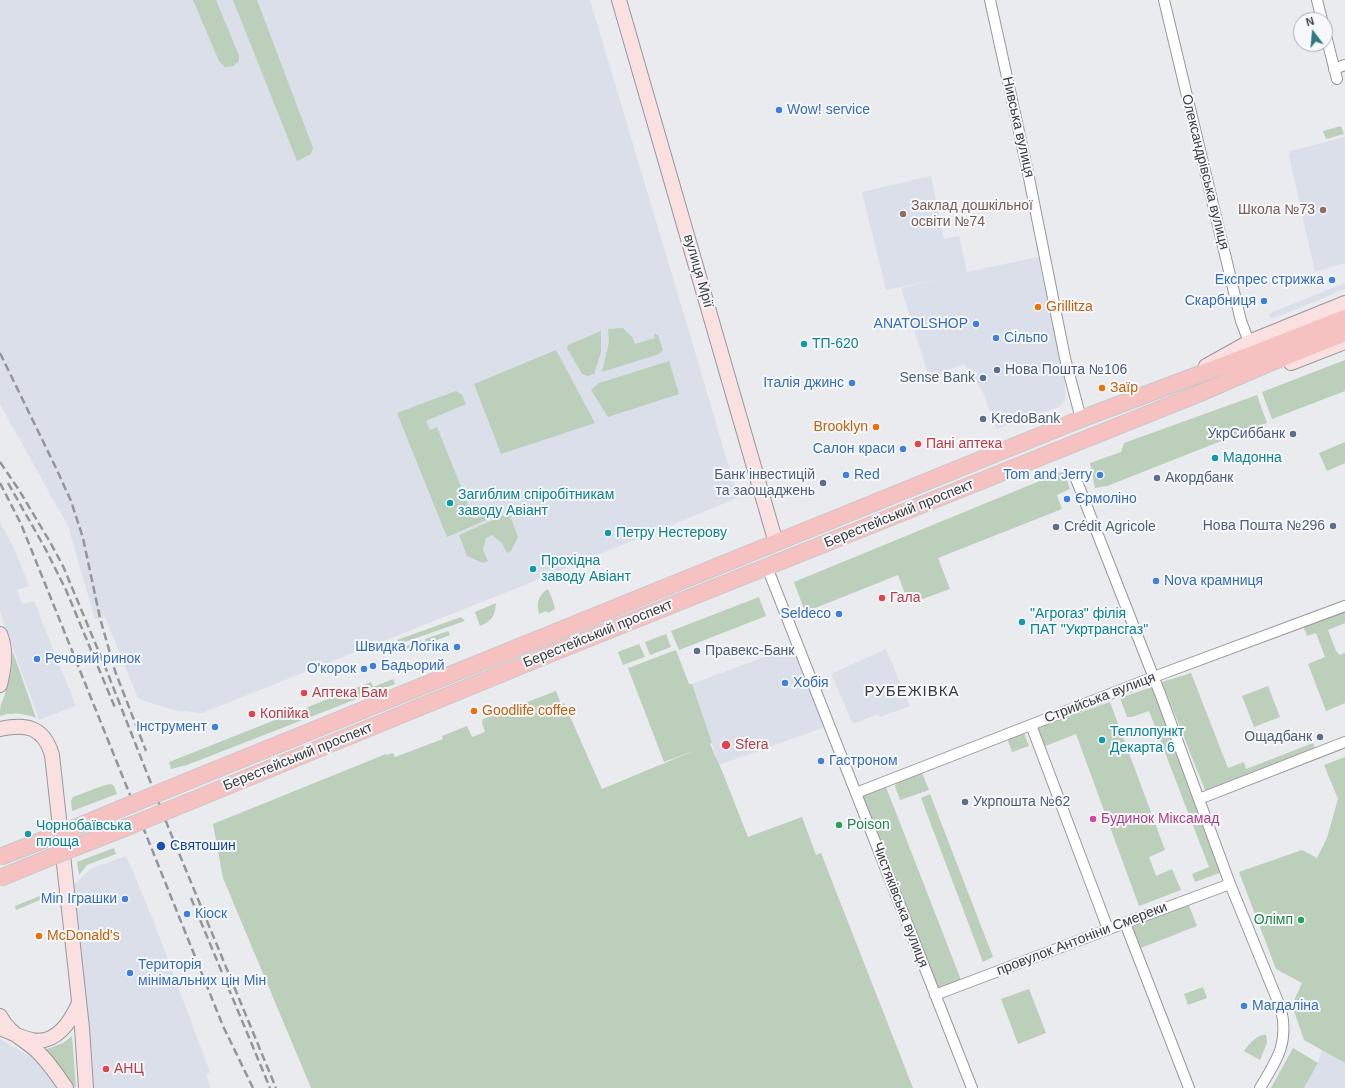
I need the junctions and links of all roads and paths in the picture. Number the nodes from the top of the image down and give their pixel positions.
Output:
1 (619, 0) edge
2 (990, 0) edge
3 (1164, 0) edge
4 (1317, 0) edge
5 (1320, 12) edge
6 (1330, 52) edge
7 (1345, 65) edge
8 (1345, 303) edge
9 (1345, 318) edge
10 (1345, 333) edge
11 (1345, 342) edge
12 (1259, 352) junction
13 (1198, 394) junction
14 (1081, 419) junction
15 (1076, 479) dead end
16 (776, 543) junction
17 (767, 567) junction
18 (1345, 606) edge
19 (0, 634) edge
20 (1153, 678) junction
21 (0, 685) edge
22 (1031, 725) junction
23 (0, 729) edge
24 (1345, 742) edge
25 (856, 793) junction
26 (1199, 799) junction
27 (0, 857) edge
28 (0, 878) edge
29 (1230, 884) junction
30 (1125, 923) junction
31 (1108, 929) junction
32 (935, 996) junction
33 (79, 1002) junction
34 (0, 1016) edge
35 (6, 1030) edge
36 (66, 1088) edge
37 (86, 1088) edge
38 (972, 1088) edge
39 (1188, 1088) edge
40 (1260, 1088) edge

1 - 16 main road, вулиця Мрії
2 - 14 street, Нивська вулиця
3 - 12 street, Олександрівська вулиця
4 - 5 street
6 - 7 street
8 - 12 main road, Берестейський проспект
9 - 12 main road, Берестейський проспект
10 - 12 main road, Берестейський проспект
11 - 13 main road, Берестейський проспект
12 - 13 main road, Берестейський проспект
12 - 14 main road, Берестейський проспект
13 - 17 main road, Берестейський проспект
14 - 16 main road, Берестейський проспект
15 - 20 street
16 - 27 main road, Берестейський проспект, bridge
17 - 25 street, Чистяківська вулиця
17 - 28 main road, Берестейський проспект, bridge
18 - 20 street, Стрийська вулиця
19 - 21 main road
20 - 22 street, Стрийська вулиця
20 - 26 street
22 - 25 street, Стрийська вулиця
22 - 31 street
23 - 33 main road
24 - 26 street
25 - 32 street, Чистяківська вулиця
26 - 29 street
29 - 30 street, провулок Антоніни Смереки
29 - 40 street
30 - 31 street, провулок Антоніни Смереки
30 - 39 street
31 - 32 street, провулок Антоніни Смереки
32 - 38 street, Чистяківська вулиця
33 - 35 main road
33 - 37 main road
34 - 35 main road
35 - 36 main road

